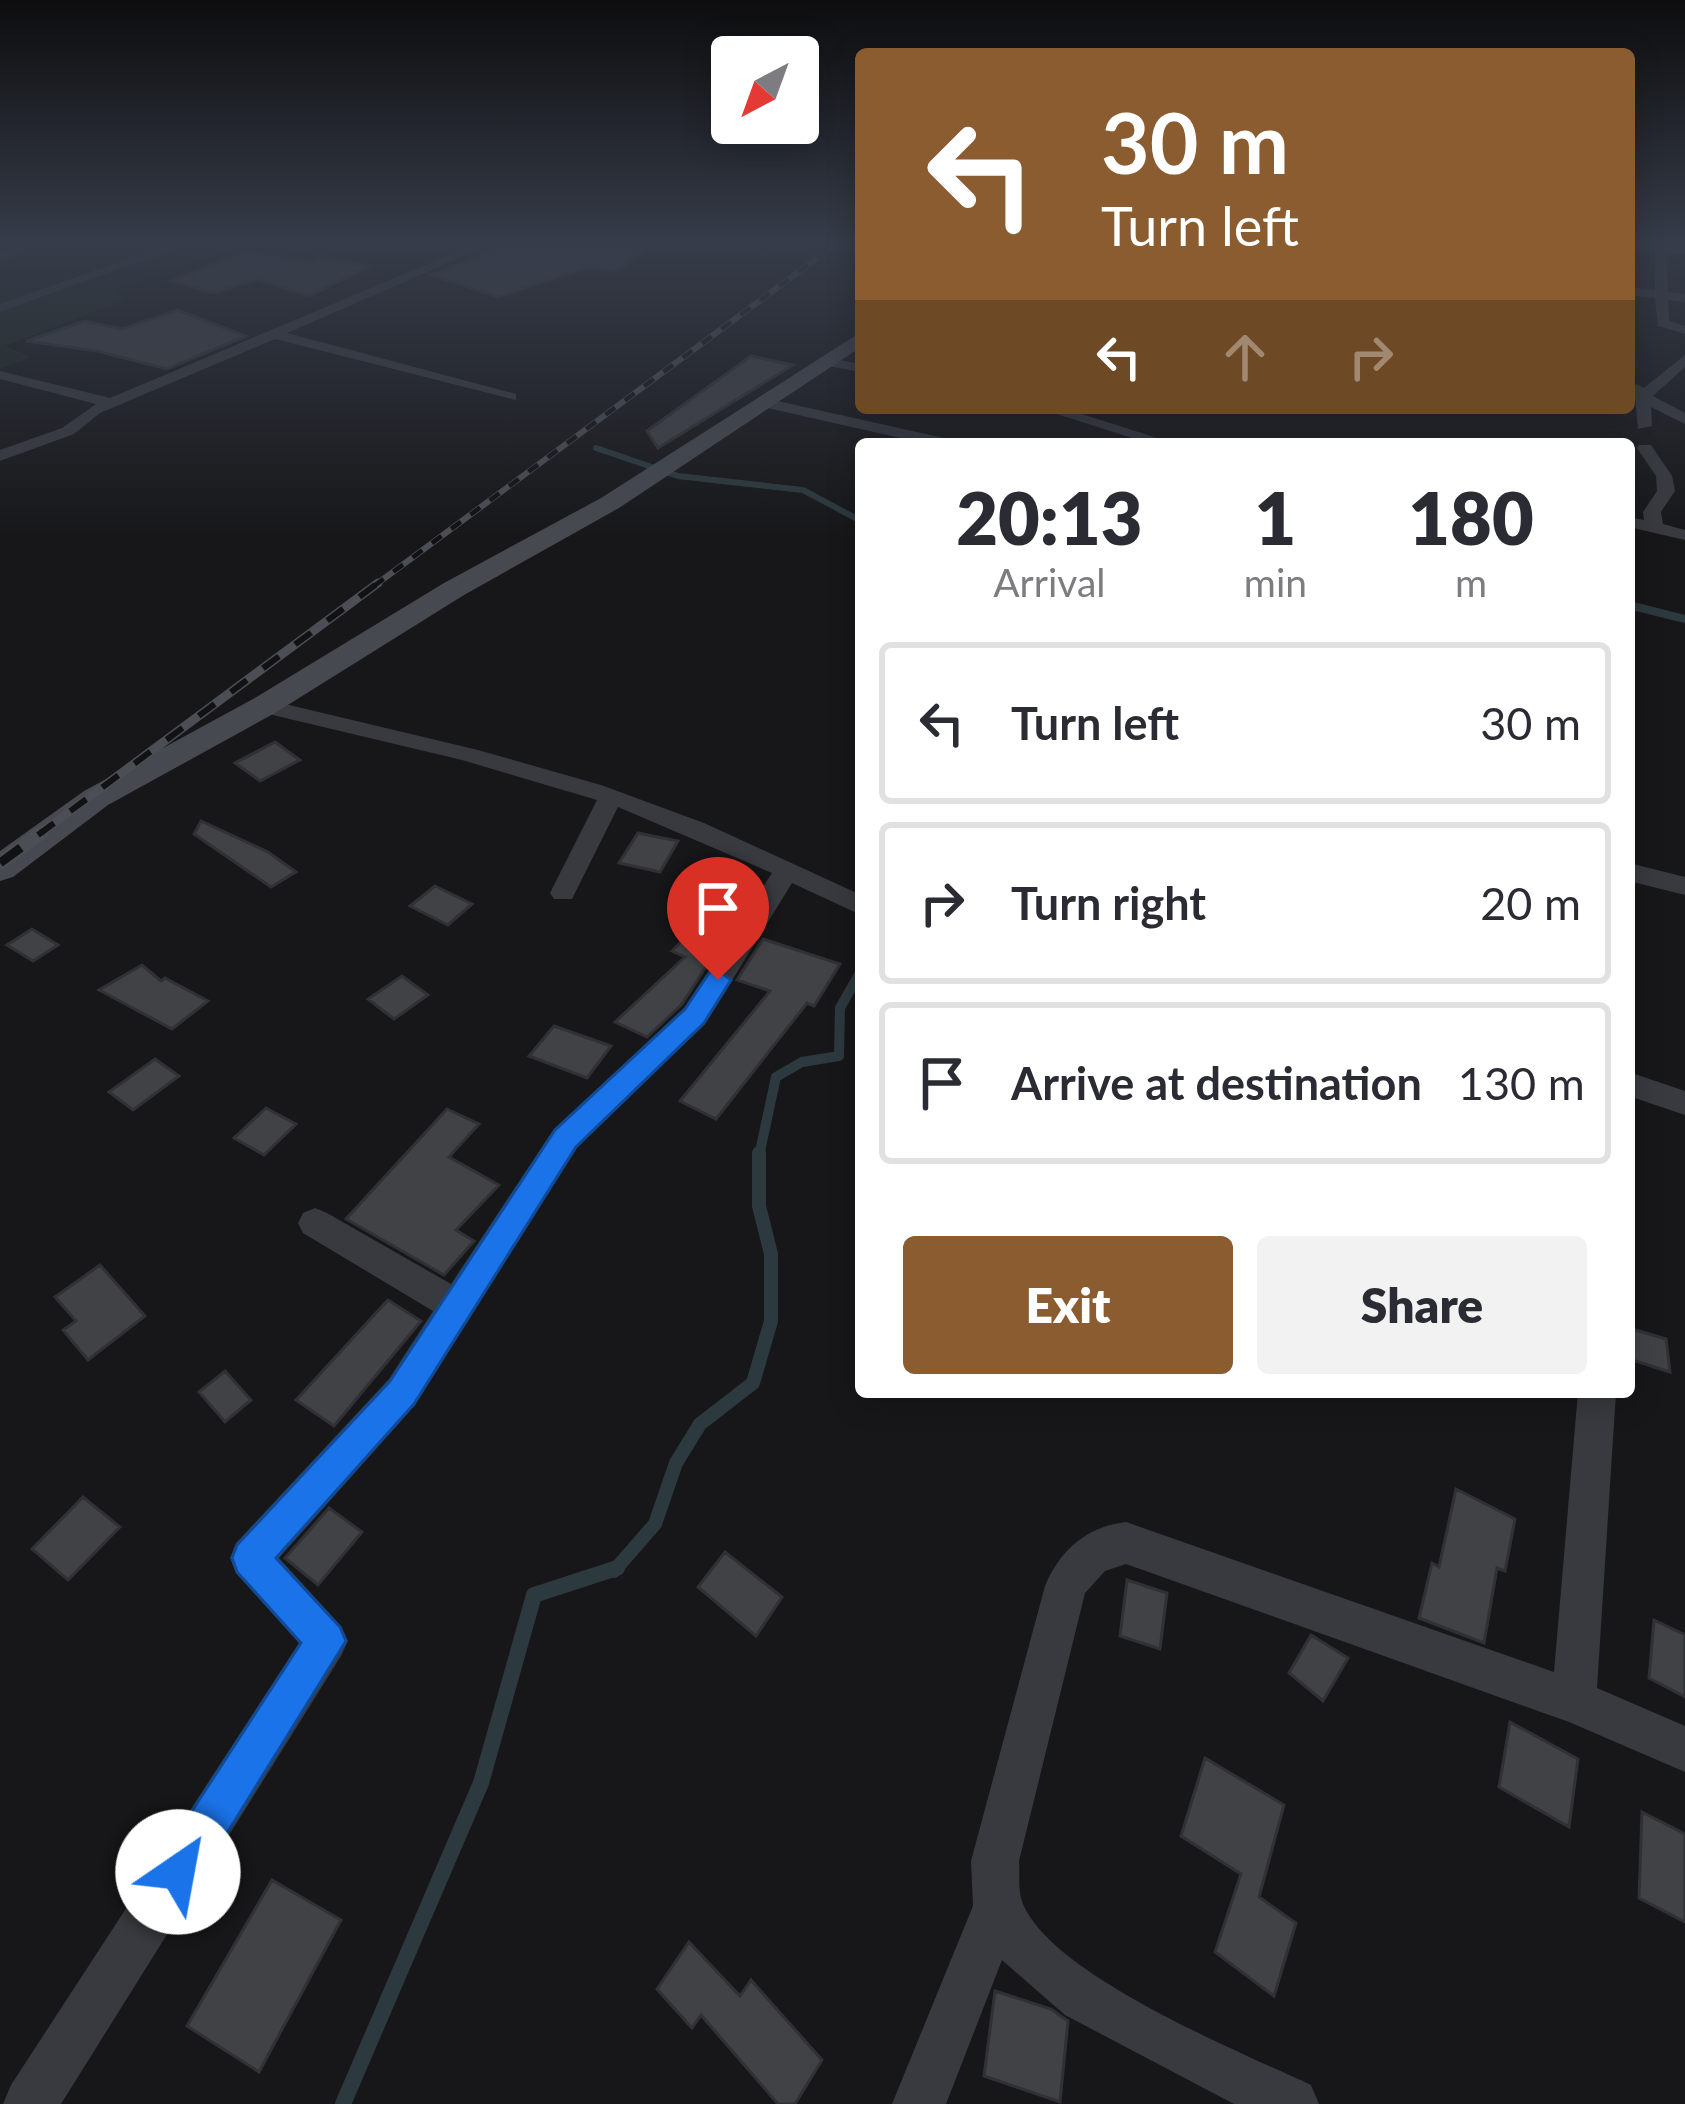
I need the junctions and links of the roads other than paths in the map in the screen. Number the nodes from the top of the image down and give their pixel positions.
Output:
1 (265, 340) edge
2 (297, 340) edge
3 (855, 342) edge
4 (1685, 359) edge
5 (826, 362) junction
6 (855, 367) edge
7 (0, 375) edge
8 (1635, 390) edge
9 (511, 397) dead end
10 (1643, 398) junction
11 (111, 404) junction
12 (764, 404) junction
13 (1066, 414) edge
14 (1685, 419) edge
15 (1644, 426) dead end
16 (925, 438) edge
17 (1148, 438) edge
18 (1645, 448) dead end
19 (0, 456) edge
20 (1635, 523) edge
21 (1654, 527) junction
22 (1685, 535) edge
23 (264, 706) junction
24 (611, 797) junction
25 (0, 868) edge
26 (787, 870) junction
27 (1635, 874) edge
28 (1685, 886) edge
29 (563, 893) dead end
30 (855, 903) edge
31 (1635, 1086) edge
32 (1685, 1103) edge
33 (315, 1223) dead end
34 (456, 1306) junction
35 (1597, 1398) edge
36 (1574, 1701) junction
37 (1685, 1749) edge
38 (998, 1906) junction
39 (30, 2104) edge
40 (919, 2104) edge
41 (1292, 2104) edge

1 - 11 street
2 - 9 street
3 - 5 main road
4 - 10 street
5 - 6 street
5 - 12 main road
7 - 11 street
8 - 10 street
10 - 14 street
10 - 15 street
11 - 19 street
12 - 16 street
12 - 23 main road
13 - 17 street
18 - 21 street
20 - 21 street
21 - 22 street
23 - 24 street
23 - 25 main road
24 - 26 street
24 - 29 street
26 - 30 street
26 - 34 street
27 - 28 street
31 - 32 street
33 - 34 street
34 - 39 street
35 - 36 street
36 - 37 street
36 - 38 street
38 - 40 street
38 - 41 street

